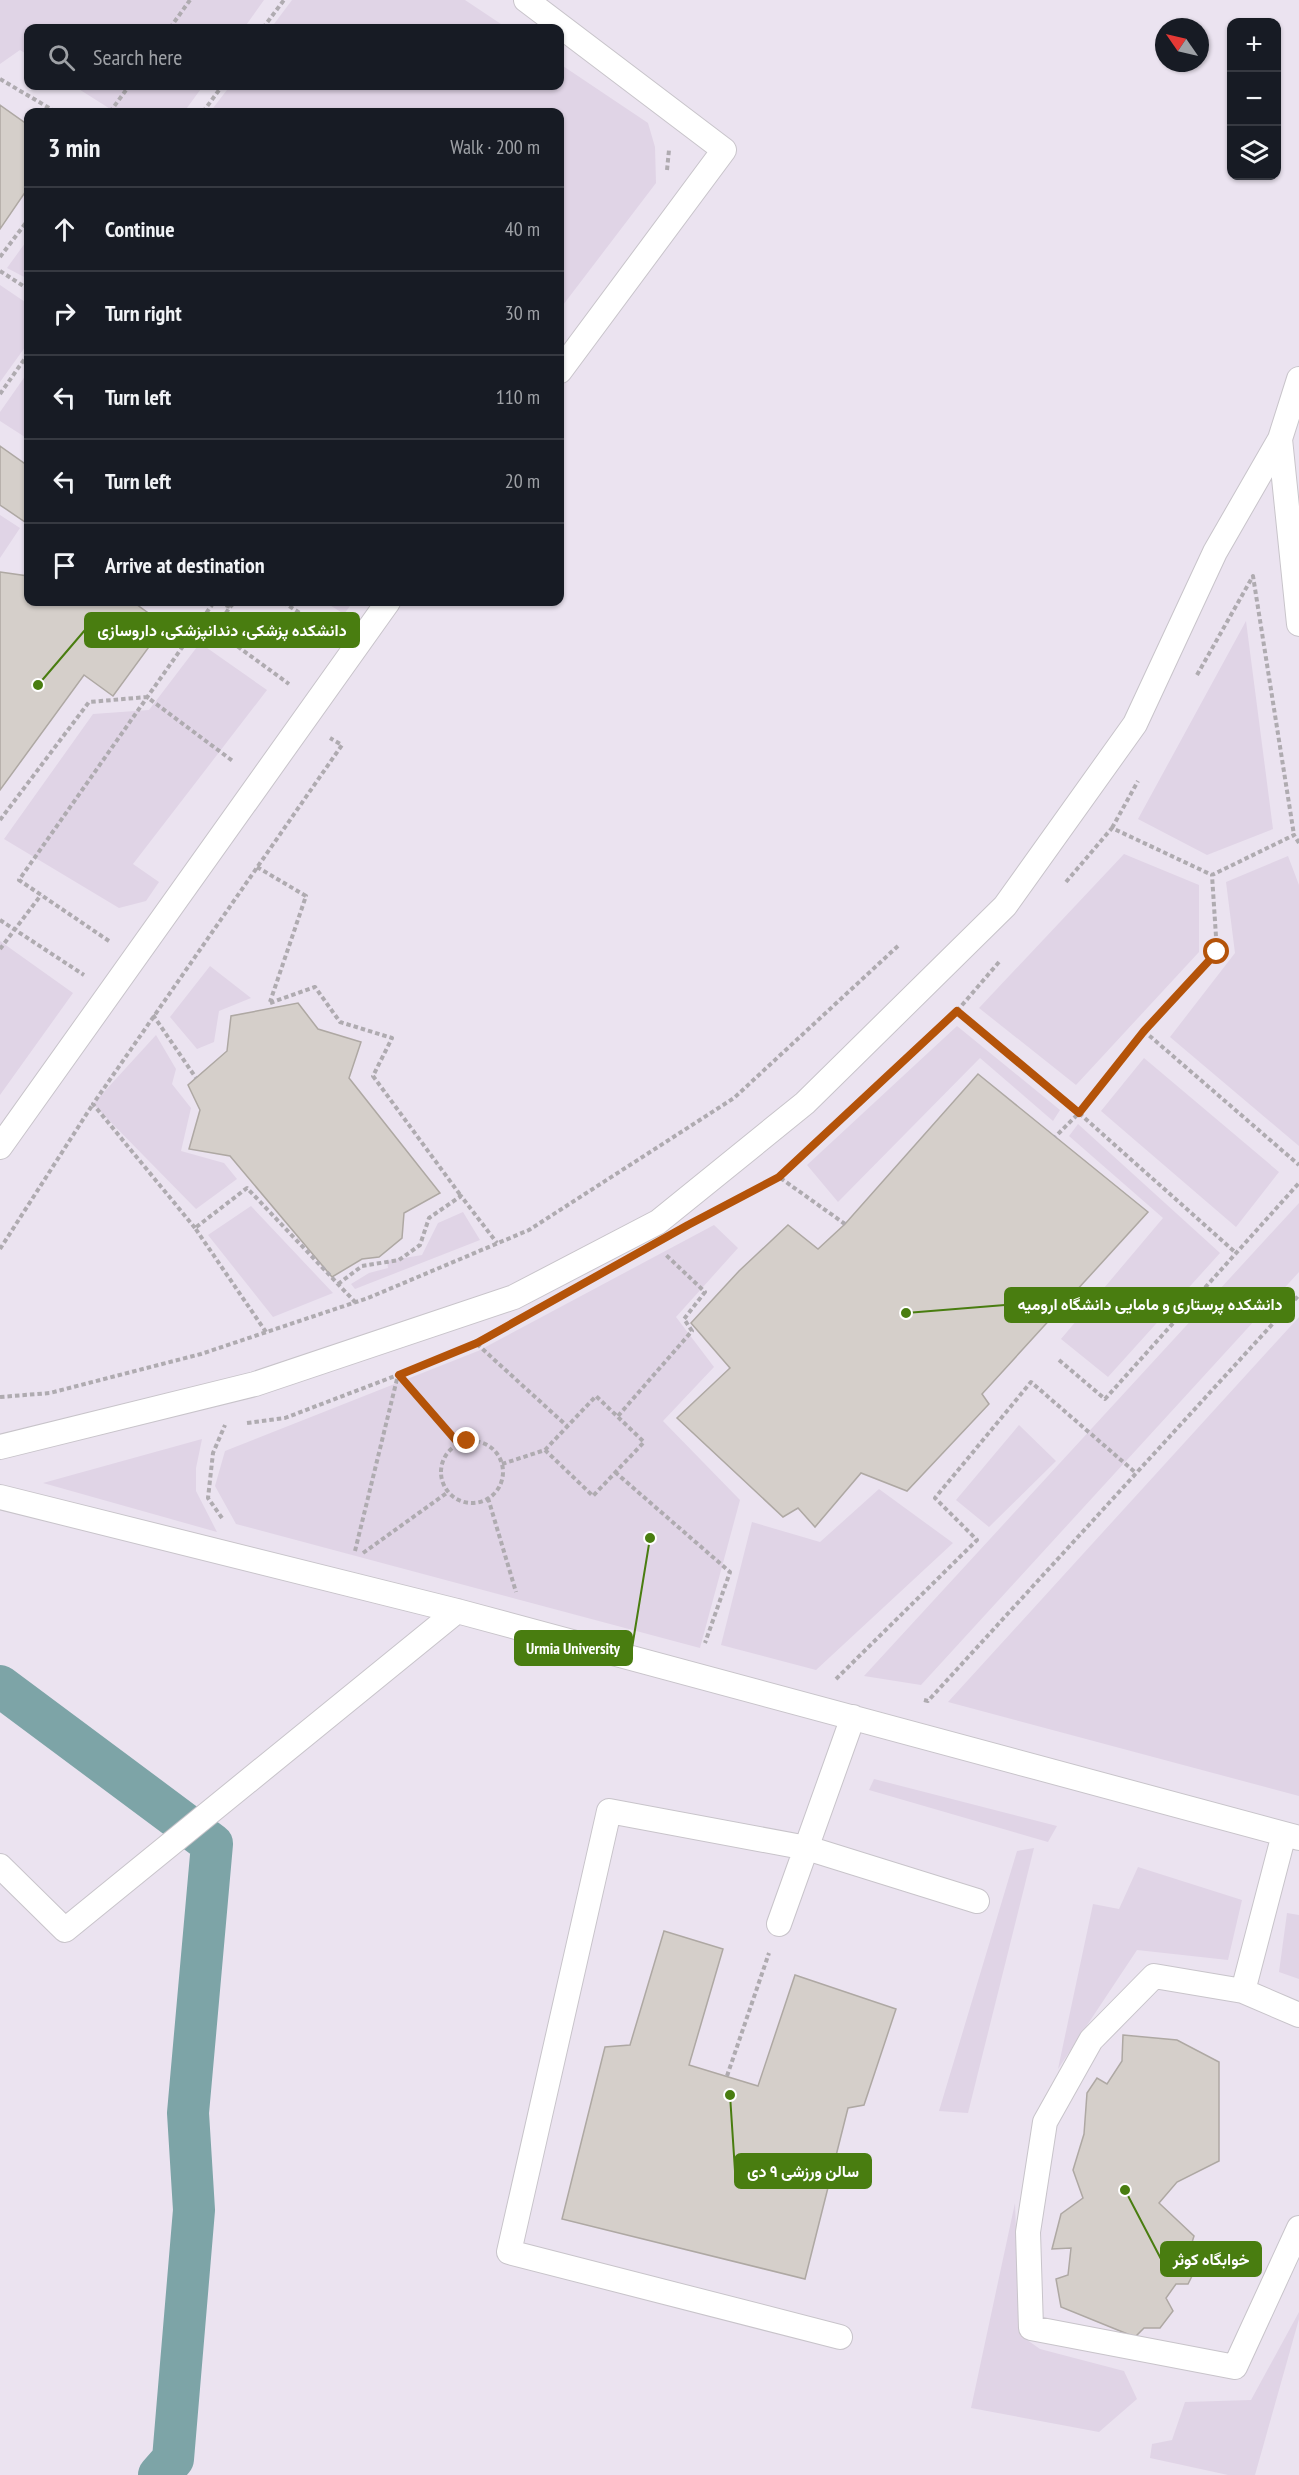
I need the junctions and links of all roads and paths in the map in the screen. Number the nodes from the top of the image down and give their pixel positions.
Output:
1 (190, 0) edge
2 (284, 0) edge
3 (526, 0) edge
4 (173, 24) edge
5 (266, 24) edge
6 (558, 24) edge
7 (564, 29) edge
8 (0, 79) edge
9 (126, 90) edge
10 (219, 90) edge
11 (49, 108) edge
12 (113, 108) edge
13 (206, 108) edge
14 (670, 142) dead end
15 (665, 178) dead end
16 (24, 225) edge
17 (0, 257) edge
18 (0, 271) edge
19 (24, 286) edge
20 (24, 360) edge
21 (564, 366) edge
22 (1299, 379) edge
23 (0, 394) edge
24 (1280, 439) junction
25 (211, 606) edge
26 (226, 606) edge
27 (289, 606) edge
28 (385, 606) edge
29 (230, 608) joint
30 (1299, 624) edge
31 (353, 649) junction
32 (1196, 677) dead end
33 (147, 697) junction
34 (309, 711) junction
35 (240, 766) dead end
36 (1140, 777) dead end
37 (0, 820) edge
38 (1112, 828) junction
39 (1294, 835) junction
40 (1299, 843) edge
41 (256, 867) junction
42 (1212, 875) junction
43 (1060, 889) dead end
44 (41, 895) junction
45 (0, 920) edge
46 (15, 930) junction
47 (115, 945) dead end
48 (899, 945) dead end
49 (0, 949) edge
50 (1002, 959) dead end
51 (91, 980) dead end
52 (957, 1011) junction
53 (153, 1015) junction
54 (1144, 1031) junction
55 (196, 1078) dead end
56 (93, 1104) junction
57 (1079, 1113) junction
58 (1055, 1137) dead end
59 (0, 1147) edge
60 (1299, 1165) edge
61 (779, 1177) junction
62 (1299, 1183) edge
63 (749, 1193) dead end
64 (461, 1196) junction
65 (845, 1224) dead end
66 (195, 1228) junction
67 (497, 1243) junction
68 (0, 1249) edge
69 (663, 1251) dead end
70 (1236, 1253) junction
71 (338, 1284) junction
72 (1299, 1295) edge
73 (355, 1302) junction
74 (266, 1332) junction
75 (487, 1337) dead end
76 (477, 1343) junction
77 (467, 1347) dead end
78 (1059, 1360) dead end
79 (418, 1367) dead end
80 (399, 1375) junction
81 (0, 1397) edge
82 (618, 1416) junction
83 (245, 1423) dead end
84 (235, 1424) dead end
85 (567, 1426) junction
86 (459, 1444) junction
87 (0, 1447) edge
88 (545, 1450) junction
89 (502, 1464) junction
90 (615, 1472) junction
91 (1136, 1473) junction
92 (448, 1492) junction
93 (0, 1497) edge
94 (488, 1498) junction
95 (226, 1524) dead end
96 (362, 1554) dead end
97 (352, 1560) dead end
98 (517, 1596) dead end
99 (457, 1611) junction
100 (702, 1654) dead end
101 (829, 1686) dead end
102 (928, 1701) dead end
103 (853, 1717) junction
104 (1292, 1836) edge
105 (807, 1848) junction
106 (0, 1866) edge
107 (977, 1901) dead end
108 (779, 1924) joint
109 (1243, 1992) junction
110 (1299, 2015) edge
111 (727, 2076) dead end
112 (1299, 2228) edge
113 (840, 2337) dead end

1 - 4 path
2 - 5 path
3 - 6 lane
7 - 21 lane
8 - 11 path
9 - 12 path
10 - 13 path
14 - 15 path
16 - 17 path
18 - 19 path
20 - 23 path
22 - 24 lane
24 - 30 lane
24 - 87 lane
25 - 33 path
26 - 29 path
27 - 31 path
28 - 31 lane
29 - 34 path
31 - 34 lane
32 - 39 path
33 - 35 path
33 - 37 path
33 - 44 path
34 - 41 path
34 - 59 lane
36 - 38 path
38 - 42 path
38 - 43 path
39 - 40 path
39 - 42 path
41 - 53 path
41 - 64 path
42 - 54 path
44 - 46 path
44 - 47 path
45 - 46 path
46 - 49 path
46 - 51 path
48 - 67 path
50 - 52 path
52 - 57 path
52 - 61 path
53 - 55 path
53 - 56 path
54 - 57 path
54 - 60 path
56 - 66 path
56 - 68 path
57 - 58 path
57 - 70 path
61 - 63 path
61 - 65 path
62 - 70 path
64 - 67 path
64 - 71 path
66 - 71 path
66 - 74 path
67 - 73 path
69 - 82 path
70 - 78 path
71 - 73 path
72 - 91 path
73 - 74 path
74 - 81 path
75 - 76 path
76 - 77 path
76 - 85 path
79 - 80 path
80 - 83 path
80 - 86 path
80 - 97 path
82 - 85 path
82 - 90 path
84 - 95 path
85 - 88 path
86 - 89 path
86 - 92 path
88 - 89 path
88 - 90 path
89 - 94 path
90 - 100 path
91 - 101 path
91 - 102 path
92 - 94 path
92 - 96 path
93 - 99 lane
94 - 98 path
99 - 103 lane
99 - 106 lane
103 - 104 lane
103 - 105 lane
104 - 109 lane
105 - 107 lane
105 - 108 lane
105 - 113 lane
108 - 111 path
109 - 110 lane
109 - 112 lane

